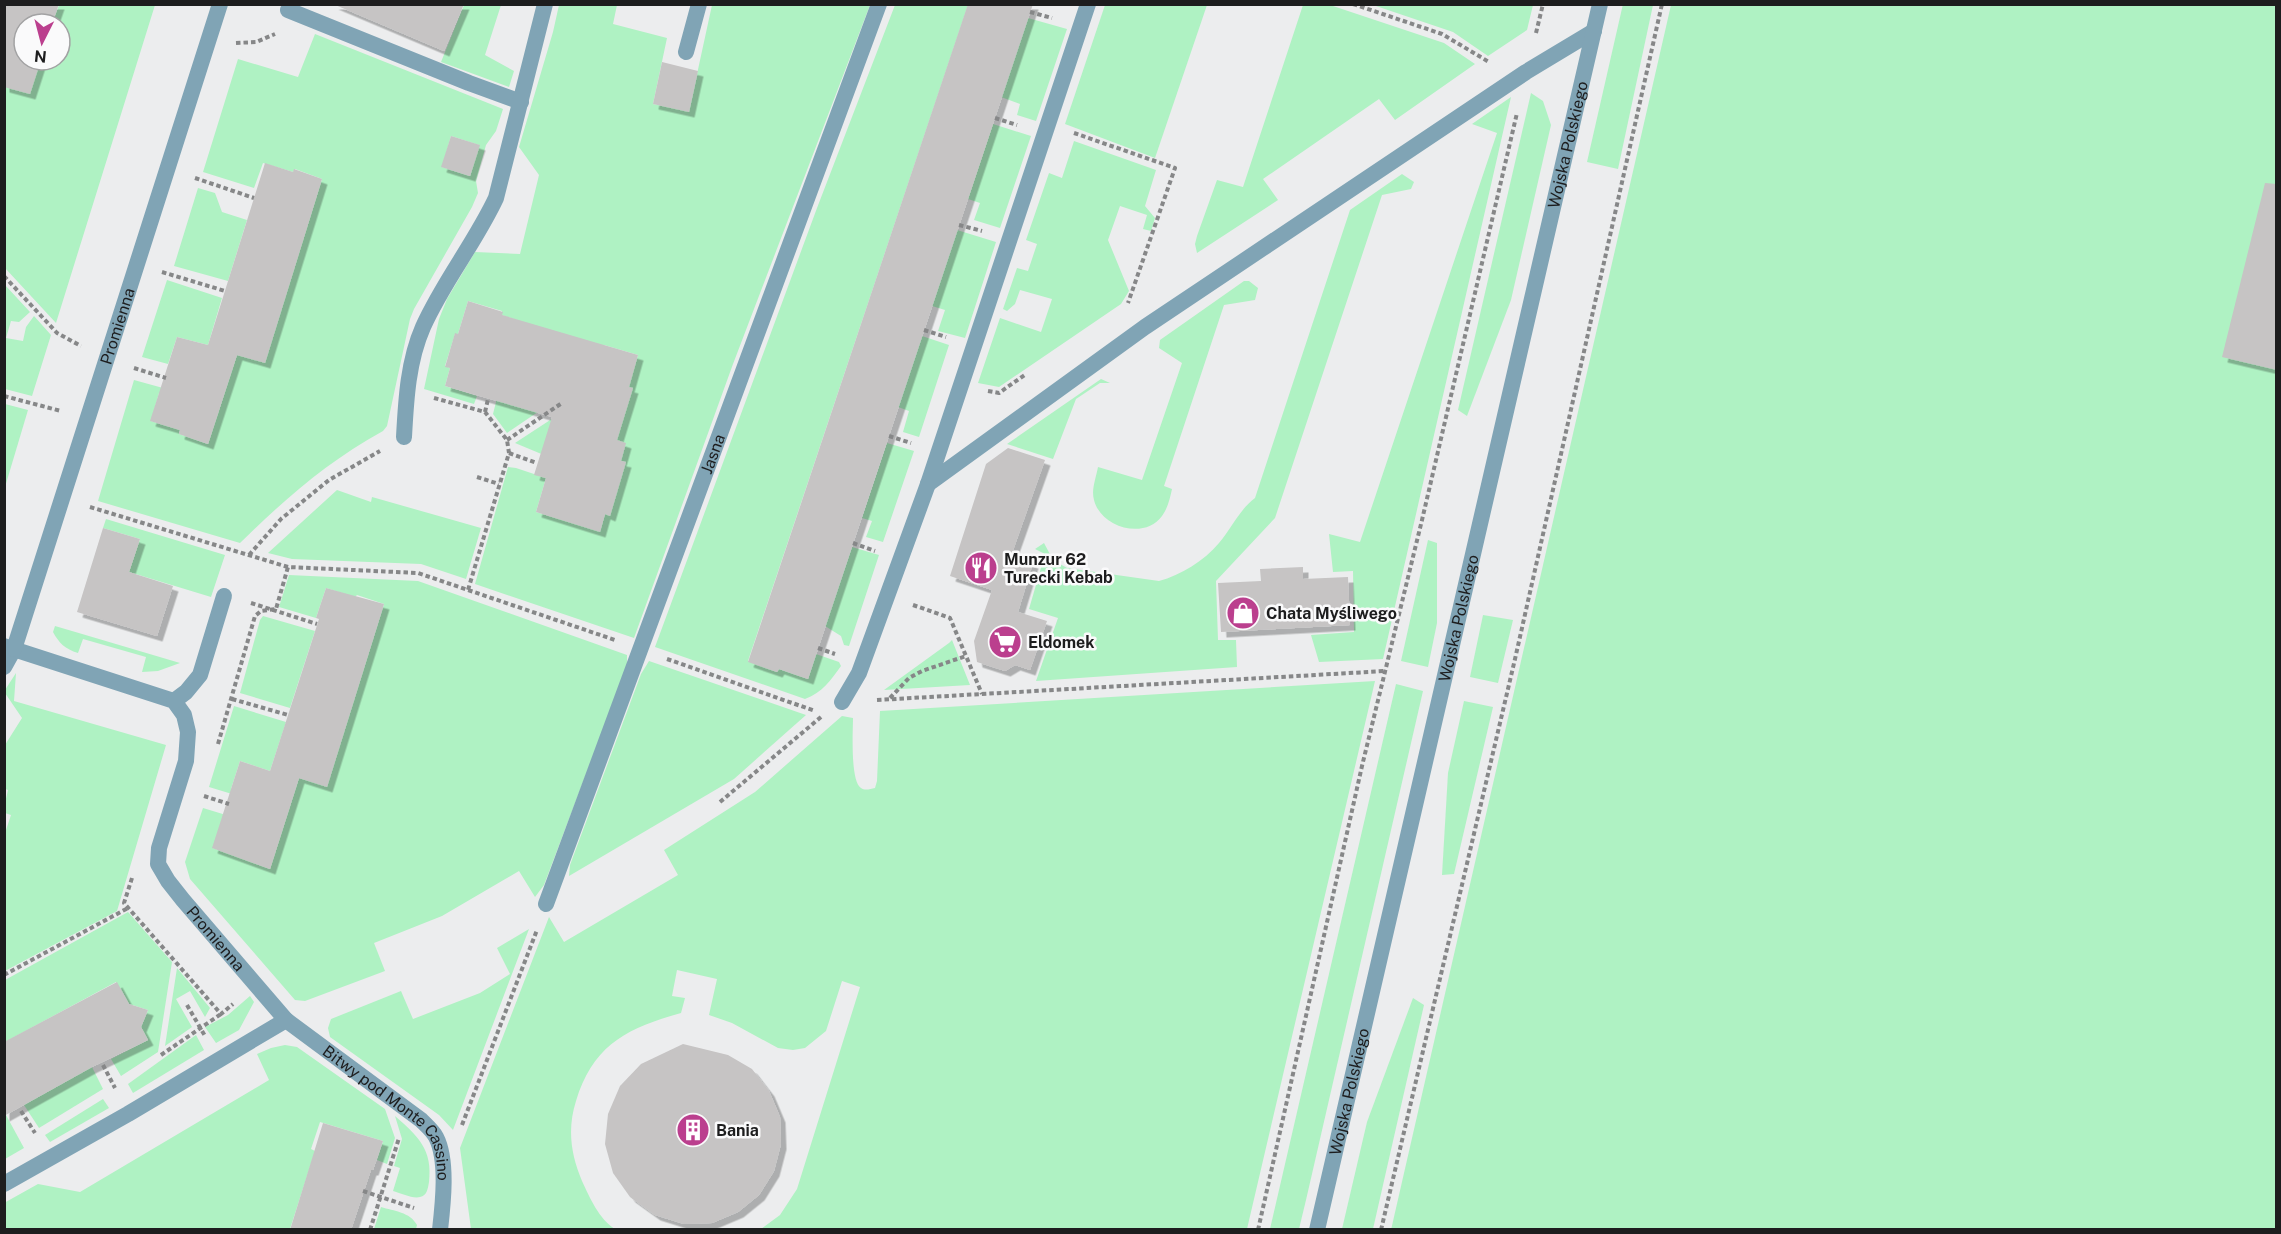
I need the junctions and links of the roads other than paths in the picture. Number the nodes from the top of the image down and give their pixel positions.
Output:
1 (220, 4) edge
2 (545, 4) edge
3 (699, 4) edge
4 (879, 4) edge
5 (1088, 4) edge
6 (1600, 4) edge
7 (288, 10) road end
8 (1594, 31) junction
9 (686, 52) dead end
10 (521, 102) junction
11 (404, 437) road end
12 (928, 484) junction
13 (225, 596) road end
14 (9, 648) edge
15 (4, 667) edge
16 (174, 701) junction
17 (842, 702) road end
18 (546, 904) road end
19 (286, 1020) junction
20 (4, 1184) edge
21 (440, 1230) edge
22 (1317, 1230) edge

1 - 14 street, Promienna
2 - 10 street
3 - 9 street
4 - 18 street, Jasna
5 - 12 street
6 - 8 street, Wojska Polskiego
7 - 10 street
8 - 12 street
8 - 22 street, Wojska Polskiego
10 - 11 street
12 - 17 street
13 - 16 street
14 - 15 street, Promienna
14 - 16 street
16 - 19 street, Promienna
19 - 20 street
19 - 21 street, Bitwy pod Monte Cassino

